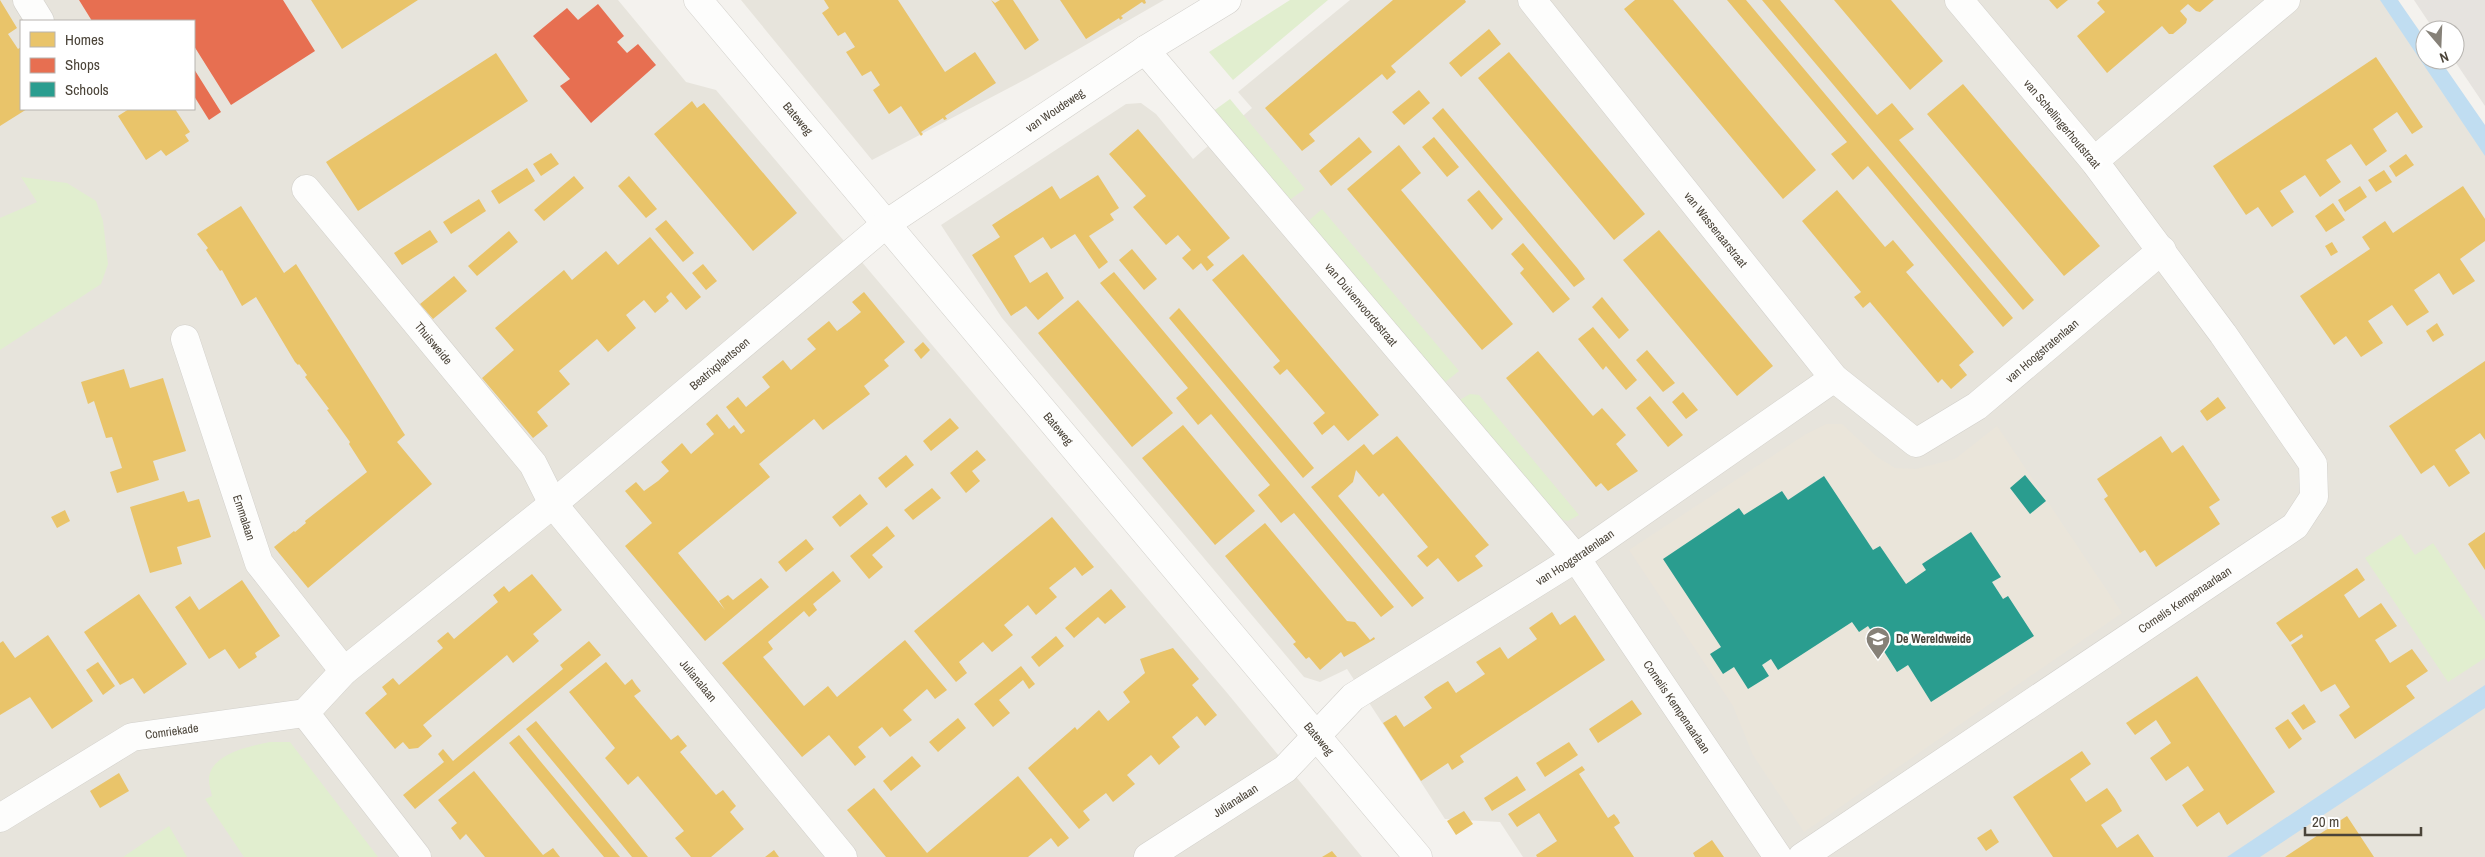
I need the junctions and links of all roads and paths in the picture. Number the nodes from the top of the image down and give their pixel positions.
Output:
1 (26, 0) edge
2 (698, 0) edge
3 (1226, 0) edge
4 (1532, 0) edge
5 (1959, 0) edge
6 (2286, 0) edge
7 (39, 20) edge
8 (1145, 50) junction
9 (2094, 161) junction
10 (306, 189) dead end
11 (886, 224) junction
12 (2162, 250) junction
13 (185, 339) dead end
14 (1834, 378) junction
15 (1916, 443) joint
16 (552, 504) junction
17 (1576, 558) junction
18 (344, 671) junction
19 (305, 712) junction
20 (1318, 736) junction
21 (0, 818) edge
22 (417, 857) edge
23 (843, 857) edge
24 (1148, 857) edge
25 (1418, 857) edge
26 (1778, 857) edge
27 (1802, 857) edge

1 - 7 street
2 - 11 street, Bateweg
3 - 8 street, van Woudeweg
4 - 14 street, van Wassenaarstraat
5 - 9 street, van Schellingerhoutstraat
6 - 9 street
8 - 11 street, van Woudeweg
8 - 17 street, van Duivenvoordestraat
9 - 12 street, van Schellingerhoutstraat
10 - 16 street, Thuisweide
11 - 16 street, Beatrixplantsoen
11 - 20 street, Bateweg
12 - 15 street, van Hoogstratenlaan
12 - 27 street, Cornelis Kempenaarlaan
13 - 18 street, Emmalaan
14 - 15 street, van Wassenaarstraat
14 - 17 street, van Hoogstratenlaan
16 - 18 street
16 - 23 street, Julianalaan
17 - 20 street, van Hoogstratenlaan
17 - 26 street, Cornelis Kempenaarlaan
18 - 19 street
19 - 21 street, Comriekade
19 - 22 street
20 - 24 street, Julianalaan
20 - 25 street, Bateweg

